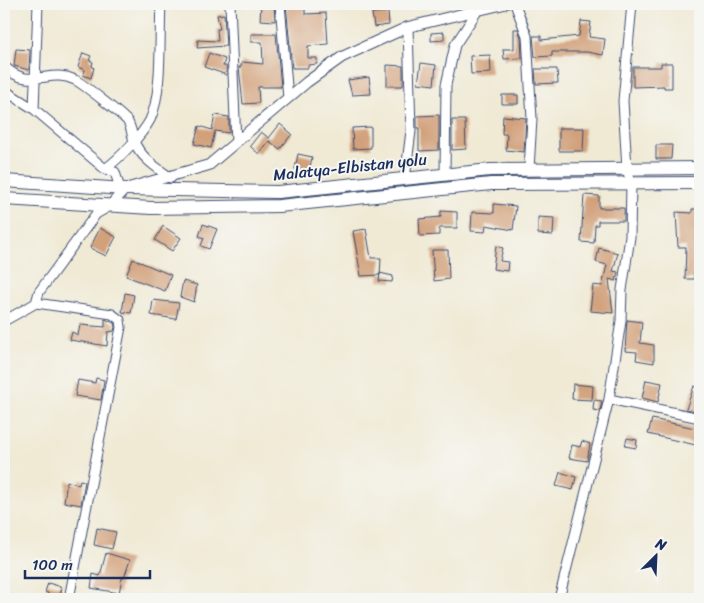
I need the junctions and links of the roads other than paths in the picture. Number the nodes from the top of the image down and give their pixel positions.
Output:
1 (38, 4) edge
2 (160, 4) edge
3 (230, 4) edge
4 (280, 4) edge
5 (504, 4) edge
6 (515, 4) edge
7 (632, 4) edge
8 (478, 10) junction
9 (408, 27) junction
10 (4, 66) edge
11 (34, 80) junction
12 (4, 90) edge
13 (288, 98) junction
14 (34, 109) junction
15 (134, 140) junction
16 (236, 142) junction
17 (700, 168) edge
18 (106, 169) junction
19 (529, 169) junction
20 (627, 169) junction
21 (445, 174) junction
22 (171, 178) junction
23 (405, 179) junction
24 (4, 181) edge
25 (631, 183) junction
26 (700, 183) edge
27 (122, 189) junction
28 (4, 199) edge
29 (110, 206) junction
30 (36, 303) junction
31 (4, 321) edge
32 (609, 398) junction
33 (700, 418) edge
34 (69, 599) edge
35 (559, 599) edge

1 - 11 street
2 - 15 street
3 - 16 street
4 - 13 street
5 - 8 street
6 - 19 street
7 - 20 street
8 - 9 street
8 - 21 street
9 - 13 street
9 - 23 street
10 - 11 street
11 - 14 street
11 - 15 street
12 - 14 street
13 - 16 street
14 - 18 street
15 - 18 street
15 - 22 street
16 - 22 street
17 - 20 main road, Malatya-Elbistan yolu
18 - 27 street
19 - 20 main road, Malatya-Elbistan yolu
19 - 21 main road, Malatya-Elbistan yolu
20 - 25 street
21 - 23 main road, Malatya-Elbistan yolu
22 - 27 street
23 - 27 main road, Malatya-Elbistan yolu
24 - 27 main road, Malatya-Elbistan yolu
25 - 26 main road, Malatya-Elbistan yolu
25 - 29 main road, Malatya-Elbistan yolu
25 - 32 street
27 - 29 street
28 - 29 main road, Malatya-Elbistan yolu
29 - 30 street
30 - 31 street
30 - 34 street
32 - 33 street
32 - 35 street

